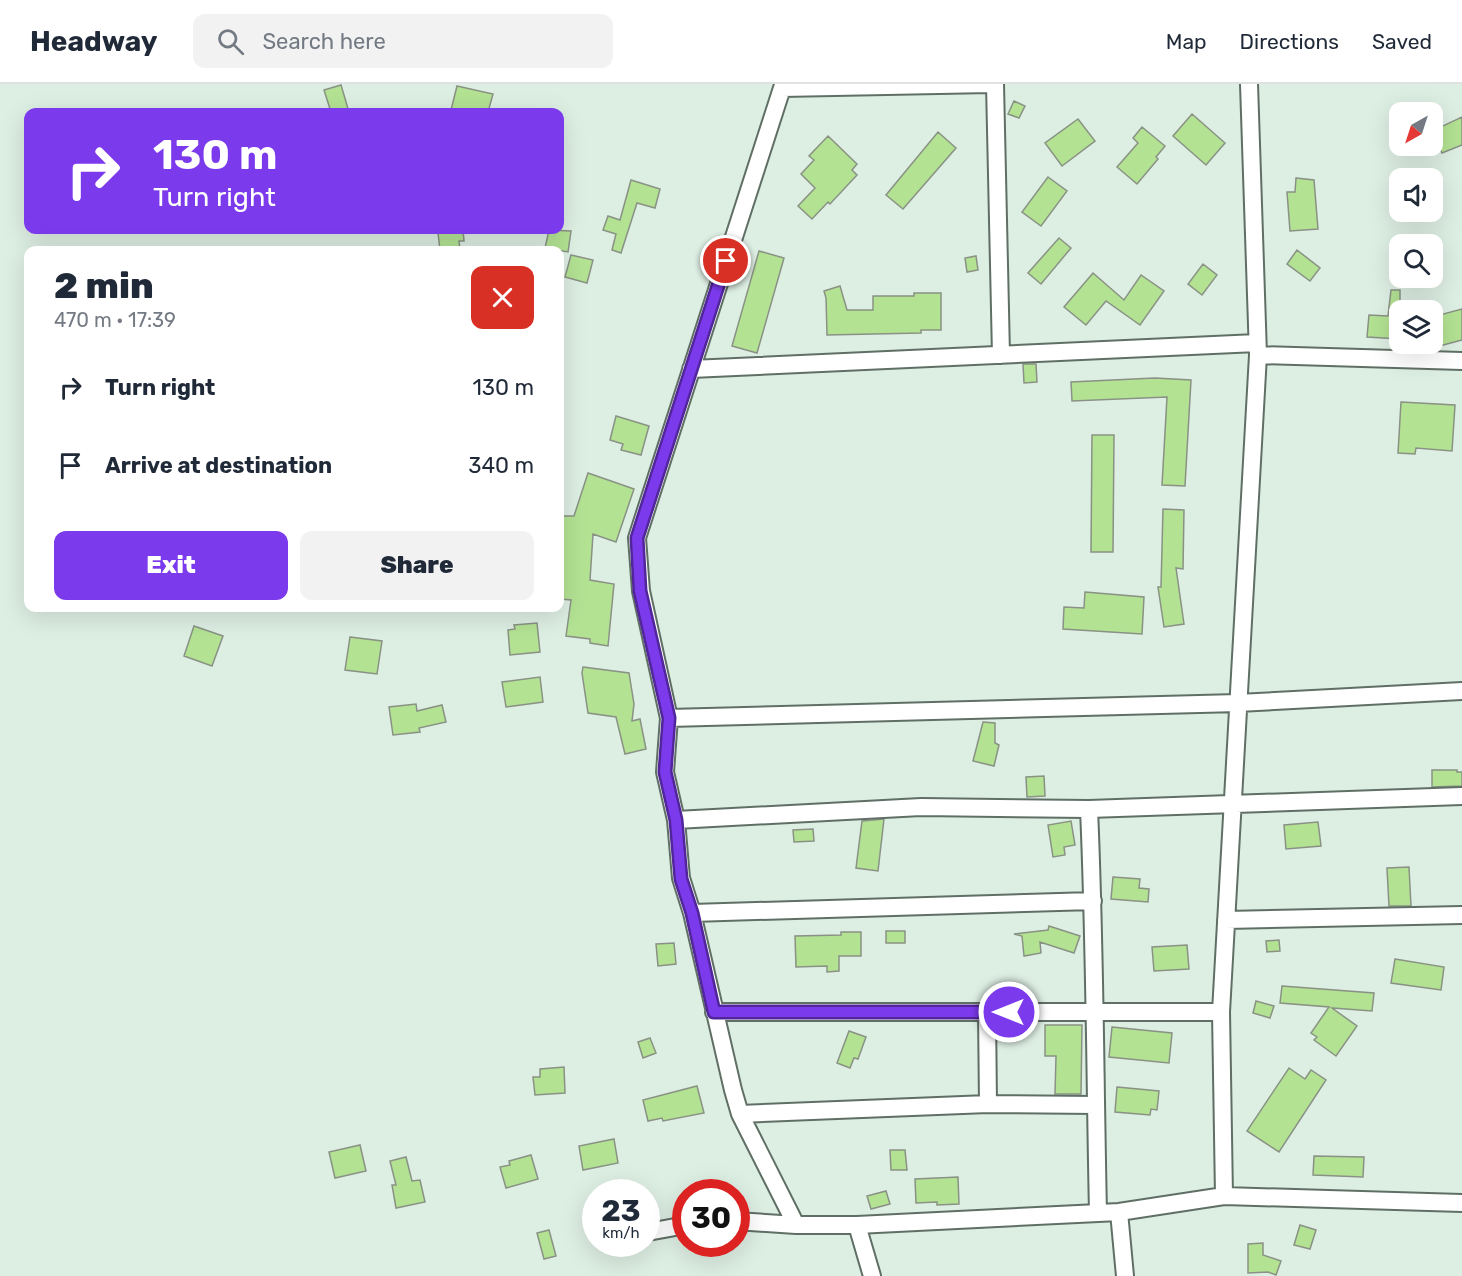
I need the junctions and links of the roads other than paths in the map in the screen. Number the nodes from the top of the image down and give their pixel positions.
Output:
1 (993, 84) edge
2 (1249, 84) edge
3 (782, 86) edge
4 (1258, 349) junction
5 (1001, 355) junction
6 (1462, 361) edge
7 (691, 369) junction
8 (1462, 691) edge
9 (1238, 703) junction
10 (669, 718) junction
11 (1462, 796) edge
12 (1232, 806) junction
13 (1089, 809) junction
14 (676, 820) junction
15 (1093, 901) junction
16 (692, 913) junction
17 (1462, 915) edge
18 (1226, 920) junction
19 (714, 1012) junction
20 (987, 1012) junction
21 (1096, 1012) junction
22 (1221, 1012) junction
23 (988, 1104) junction
24 (1096, 1105) junction
25 (740, 1114) junction
26 (1224, 1196) junction
27 (1462, 1203) edge
28 (1119, 1212) junction
29 (1098, 1213) junction
30 (750, 1222) edge
31 (796, 1225) junction
32 (857, 1225) junction
33 (872, 1276) edge
34 (1125, 1276) edge

1 - 3 street
1 - 5 street
2 - 4 street
3 - 7 street
4 - 5 street
4 - 6 street
4 - 9 street
5 - 7 street
7 - 10 street
8 - 9 street
9 - 10 street
9 - 12 street
10 - 14 street
11 - 12 street
12 - 13 street
12 - 18 street
13 - 14 street
13 - 15 street
14 - 16 street
15 - 16 street
15 - 21 street
16 - 19 street
17 - 18 street
18 - 22 street
19 - 20 street
19 - 25 street
20 - 21 street
20 - 23 street
21 - 22 street
21 - 24 street
22 - 26 street
23 - 24 street
23 - 25 street
24 - 29 street
25 - 31 street
26 - 27 street
26 - 28 street
28 - 29 street
28 - 34 street
29 - 32 street
30 - 31 street
31 - 32 street
32 - 33 street

